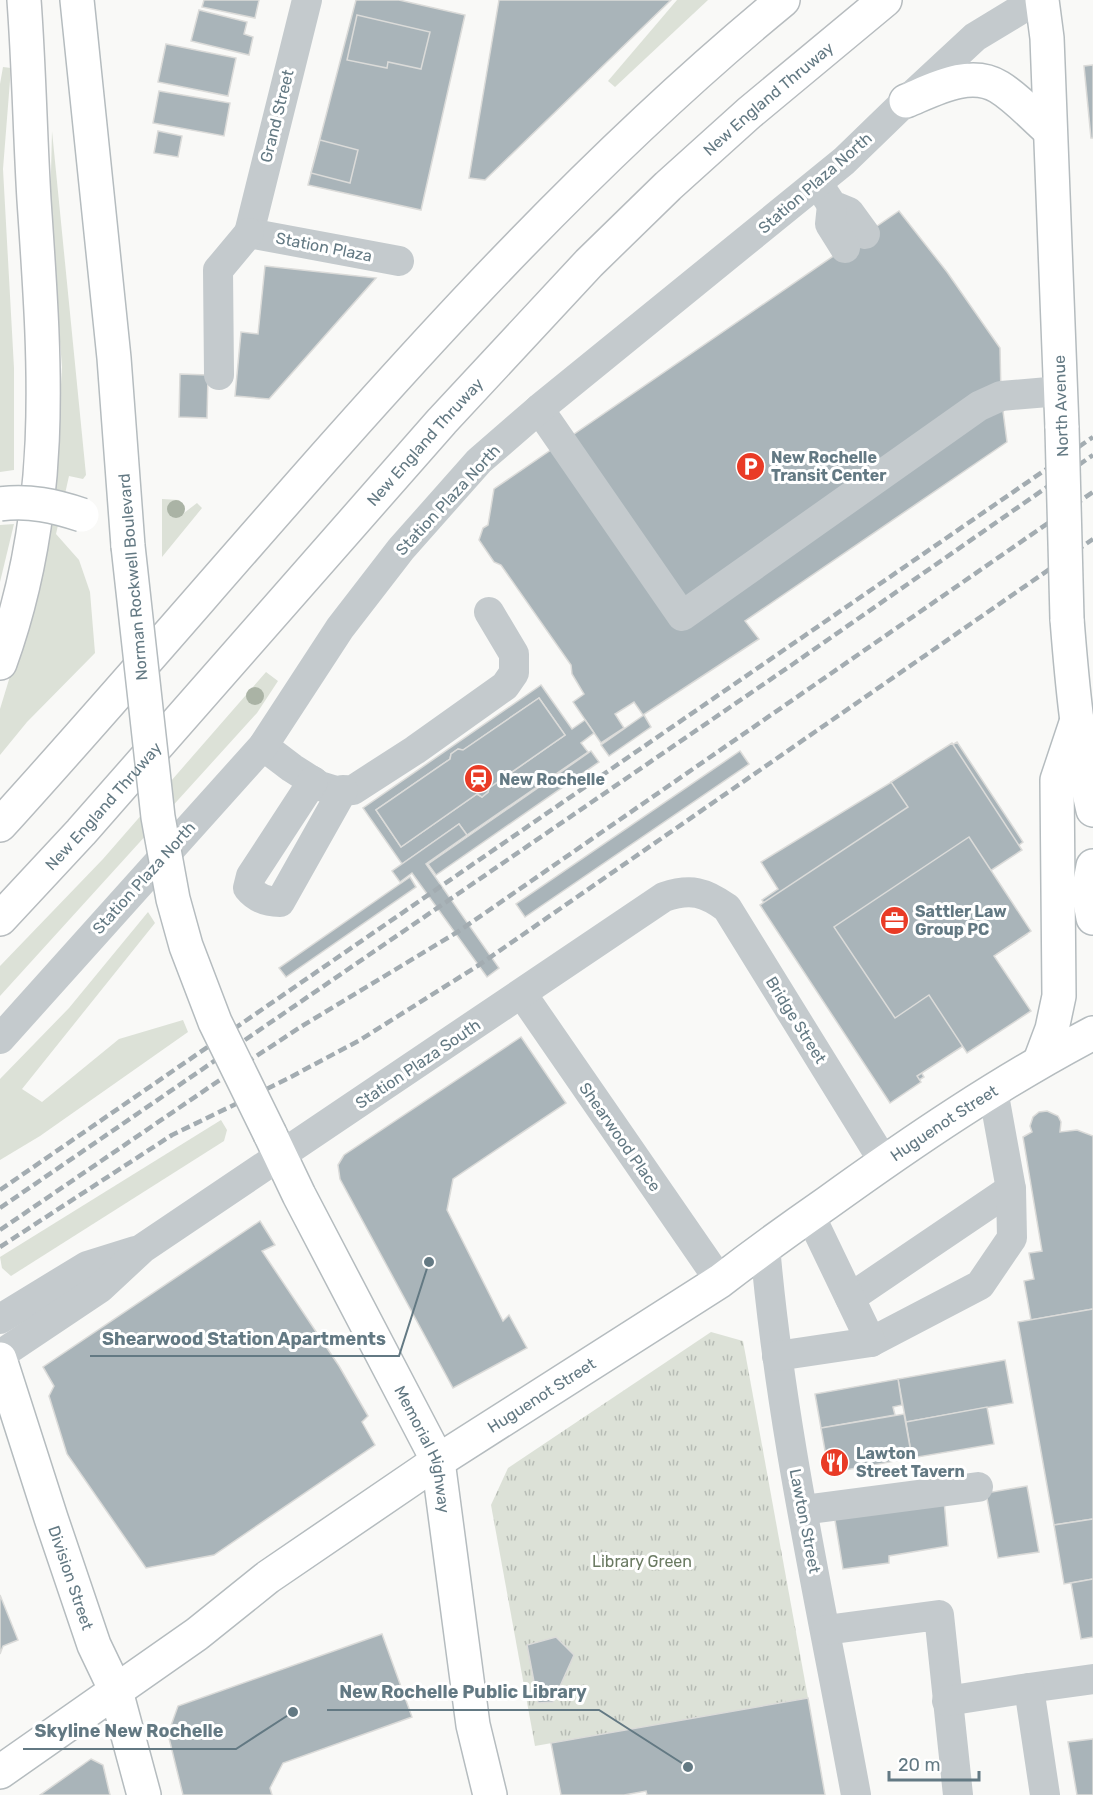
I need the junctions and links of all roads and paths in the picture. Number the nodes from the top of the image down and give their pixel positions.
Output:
1 (24, 0) edge
2 (77, 0) edge
3 (307, 0) edge
4 (783, 0) edge
5 (885, 0) edge
6 (1036, 0) edge
7 (1042, 0) edge
8 (906, 101) junction
9 (1049, 129) junction
10 (825, 194) junction
11 (249, 233) junction
12 (855, 241) dead end
13 (399, 261) dead end
14 (219, 375) dead end
15 (1060, 391) junction
16 (539, 409) junction
17 (0, 504) edge
18 (127, 540) junction
19 (489, 612) dead end
20 (0, 663) edge
21 (1077, 720) junction
22 (263, 746) junction
23 (313, 782) junction
24 (343, 790) junction
25 (1093, 810) edge
26 (0, 825) edge
27 (1093, 866) edge
28 (697, 892) joint
29 (0, 918) edge
30 (1093, 918) edge
31 (522, 994) junction
32 (1093, 1033) edge
33 (0, 1039) edge
34 (1040, 1061) junction
35 (993, 1090) junction
36 (276, 1145) junction
37 (884, 1162) junction
38 (1011, 1190) junction
39 (810, 1215) junction
40 (765, 1246) junction
41 (143, 1248) junction
42 (720, 1281) junction
43 (850, 1298) junction
44 (0, 1319) edge
45 (871, 1342) junction
46 (777, 1356) junction
47 (0, 1357) edge
48 (7, 1405) edge
49 (438, 1461) junction
50 (978, 1487) dead end
51 (803, 1510) junction
52 (826, 1630) junction
53 (1084, 1681) edge
54 (1029, 1688) junction
55 (116, 1692) junction
56 (947, 1701) junction
57 (0, 1772) edge
58 (144, 1795) edge
59 (490, 1795) edge
60 (856, 1795) edge
61 (958, 1795) edge
62 (1045, 1795) edge

1 - 20 main road
2 - 18 main road, Norman Rockwell Boulevard
3 - 11 street, Grand Street
4 - 26 main road
5 - 29 main road, New England Thruway
6 - 8 street, Station Plaza North
7 - 9 main road, North Avenue
8 - 9 main road
8 - 10 street, Station Plaza North
9 - 15 main road, North Avenue
10 - 12 street
10 - 16 street, Station Plaza North
11 - 13 street, Station Plaza
11 - 14 street
15 - 16 street
15 - 21 main road, North Avenue, bridge
16 - 22 street, Station Plaza North
17 - 18 main road, bridge
18 - 36 main road, Norman Rockwell Boulevard, bridge
19 - 24 street
21 - 25 main road, North Avenue
21 - 34 main road
22 - 23 street
22 - 33 street, Station Plaza North
23 - 24 street
23 - 24 street
27 - 30 main road
28 - 31 street, Station Plaza South
28 - 37 street, Bridge Street
31 - 36 street, Station Plaza South
31 - 42 street, Shearwood Place
32 - 34 main road, Huguenot Street
34 - 35 main road, Huguenot Street
35 - 37 main road, Huguenot Street
35 - 38 street
36 - 41 street, Station Plaza South
36 - 49 main road, Memorial Highway
37 - 39 main road, Huguenot Street
38 - 43 street
38 - 45 street
39 - 40 main road, Huguenot Street
39 - 43 street
40 - 42 main road, Huguenot Street
40 - 46 street, Lawton Street
41 - 44 street, Station Plaza South
41 - 47 street, Station Plaza South
42 - 49 main road, Huguenot Street
43 - 45 street
45 - 46 street
46 - 51 street, Lawton Street
47 - 48 main road, Division Street
48 - 55 main road, Division Street
49 - 55 main road, Huguenot Street
49 - 59 main road, Memorial Highway
50 - 51 street
51 - 52 street, Lawton Street
52 - 56 street
52 - 60 street, Lawton Street
53 - 54 street
54 - 56 street
54 - 62 street
55 - 57 main road, Huguenot Street
55 - 58 main road, Division Street
56 - 61 street

